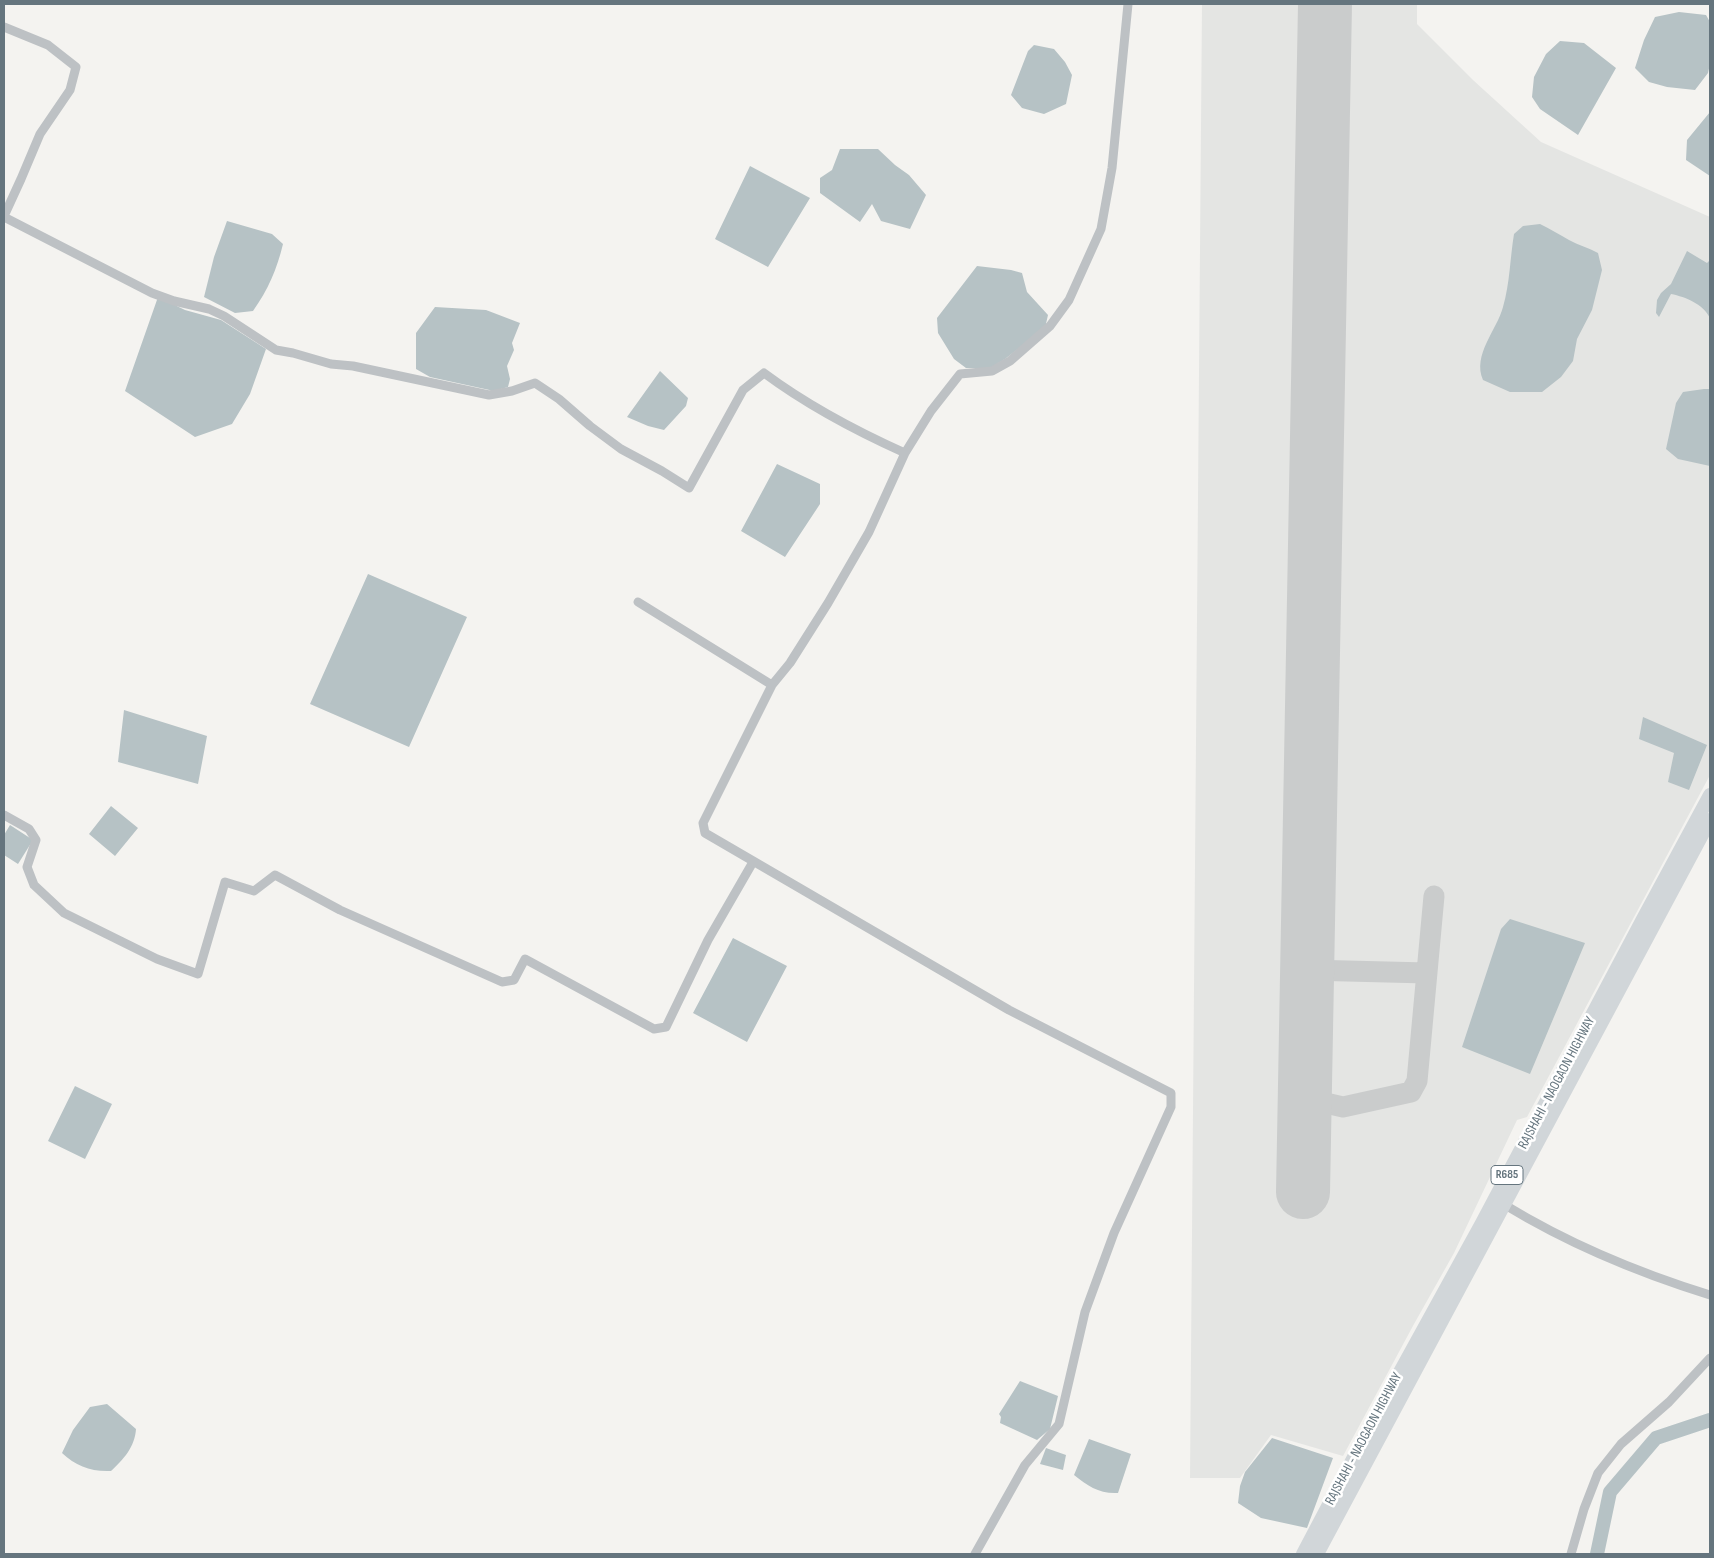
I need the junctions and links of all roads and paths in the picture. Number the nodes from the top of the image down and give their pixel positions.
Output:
1 (1128, 4) edge
2 (4, 26) edge
3 (4, 217) edge
4 (905, 453) junction
5 (638, 602) dead end
6 (772, 686) junction
7 (1710, 796) edge
8 (4, 815) edge
9 (1710, 820) edge
10 (753, 862) junction
11 (1505, 1205) junction
12 (1487, 1226) junction
13 (1710, 1295) edge
14 (1710, 1358) edge
15 (975, 1554) edge
16 (1303, 1554) edge
17 (1317, 1554) edge
18 (1571, 1554) edge

1 - 4 street
2 - 3 street
3 - 4 street
4 - 6 street
5 - 6 street
6 - 10 street
7 - 12 main road, RAJSHAHI - NAOGAON HIGHWAY / R685
8 - 10 street
9 - 11 main road, RAJSHAHI - NAOGAON HIGHWAY / R685
10 - 15 street
11 - 12 main road, RAJSHAHI - NAOGAON HIGHWAY / R685
11 - 13 street
12 - 16 main road, RAJSHAHI - NAOGAON HIGHWAY / R685
12 - 17 main road, RAJSHAHI - NAOGAON HIGHWAY / R685
14 - 18 street

